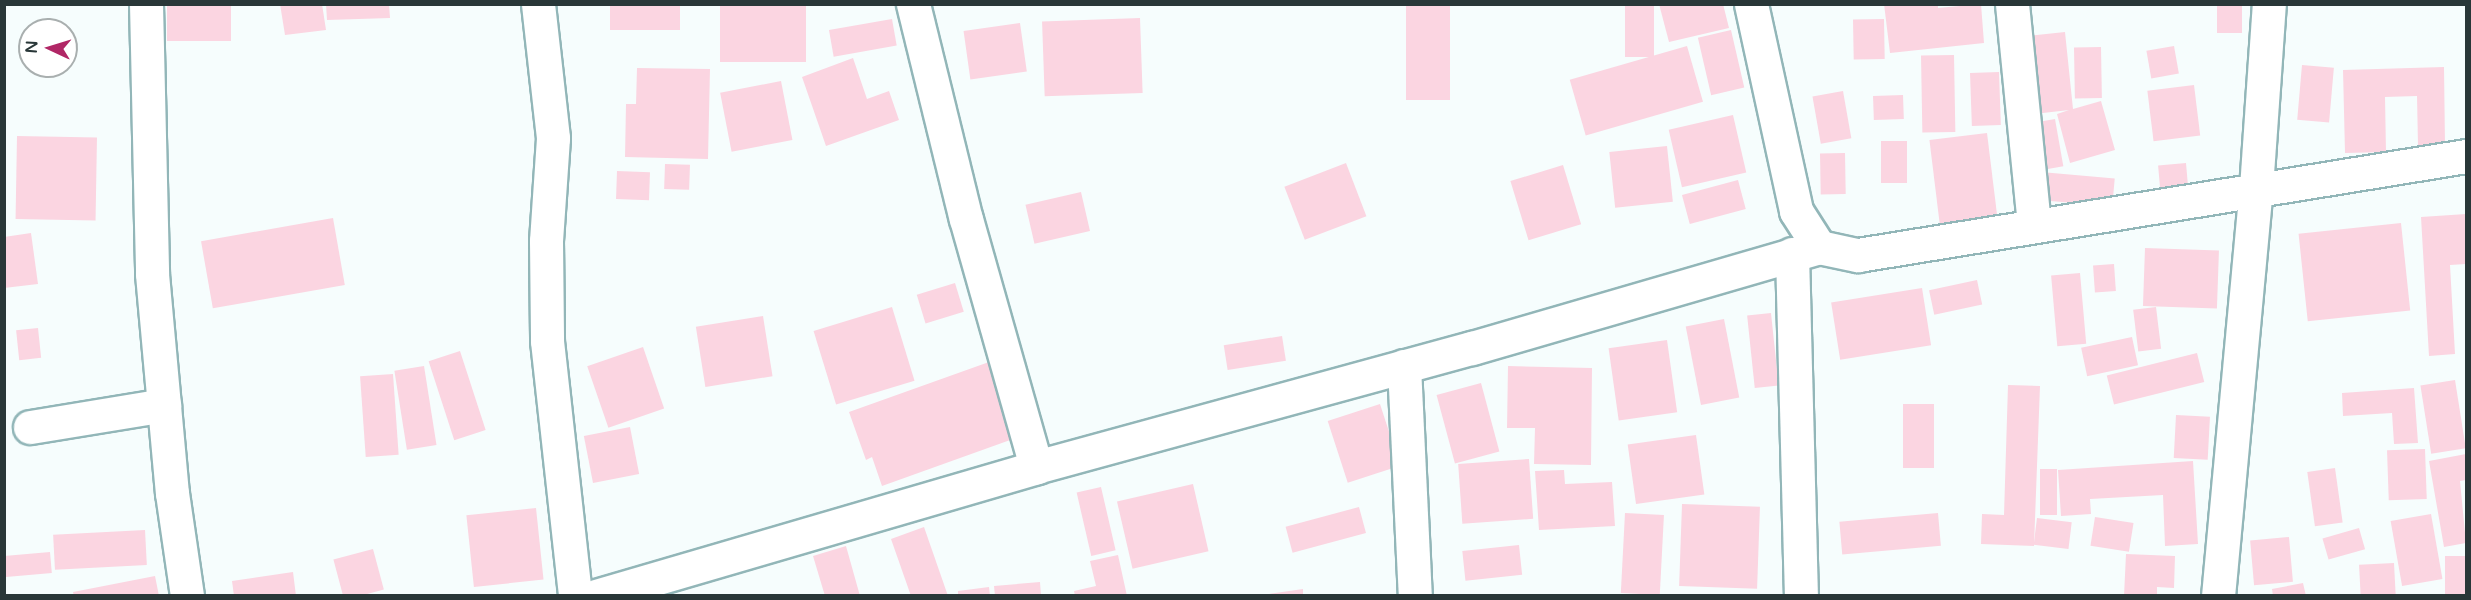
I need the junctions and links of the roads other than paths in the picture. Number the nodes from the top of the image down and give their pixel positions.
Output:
1 (146, 4) edge
2 (538, 4) edge
3 (913, 4) edge
4 (1751, 4) edge
5 (2012, 4) edge
6 (2269, 4) edge
7 (2466, 156) edge
8 (2256, 188) junction
9 (2034, 226) junction
10 (1805, 251) junction
11 (1404, 366) junction
12 (164, 405) junction
13 (30, 427) dead end
14 (1036, 466) junction
15 (187, 596) edge
16 (575, 596) edge
17 (596, 596) edge
18 (1415, 596) edge
19 (1801, 596) edge
20 (2218, 596) edge

1 - 12 street
2 - 16 street
3 - 14 street
4 - 10 street
5 - 9 street
6 - 8 street
7 - 8 street
8 - 9 street
8 - 20 street
9 - 10 street
10 - 11 street
10 - 19 street
11 - 14 street
11 - 18 street
12 - 13 street
12 - 15 street
14 - 17 street

